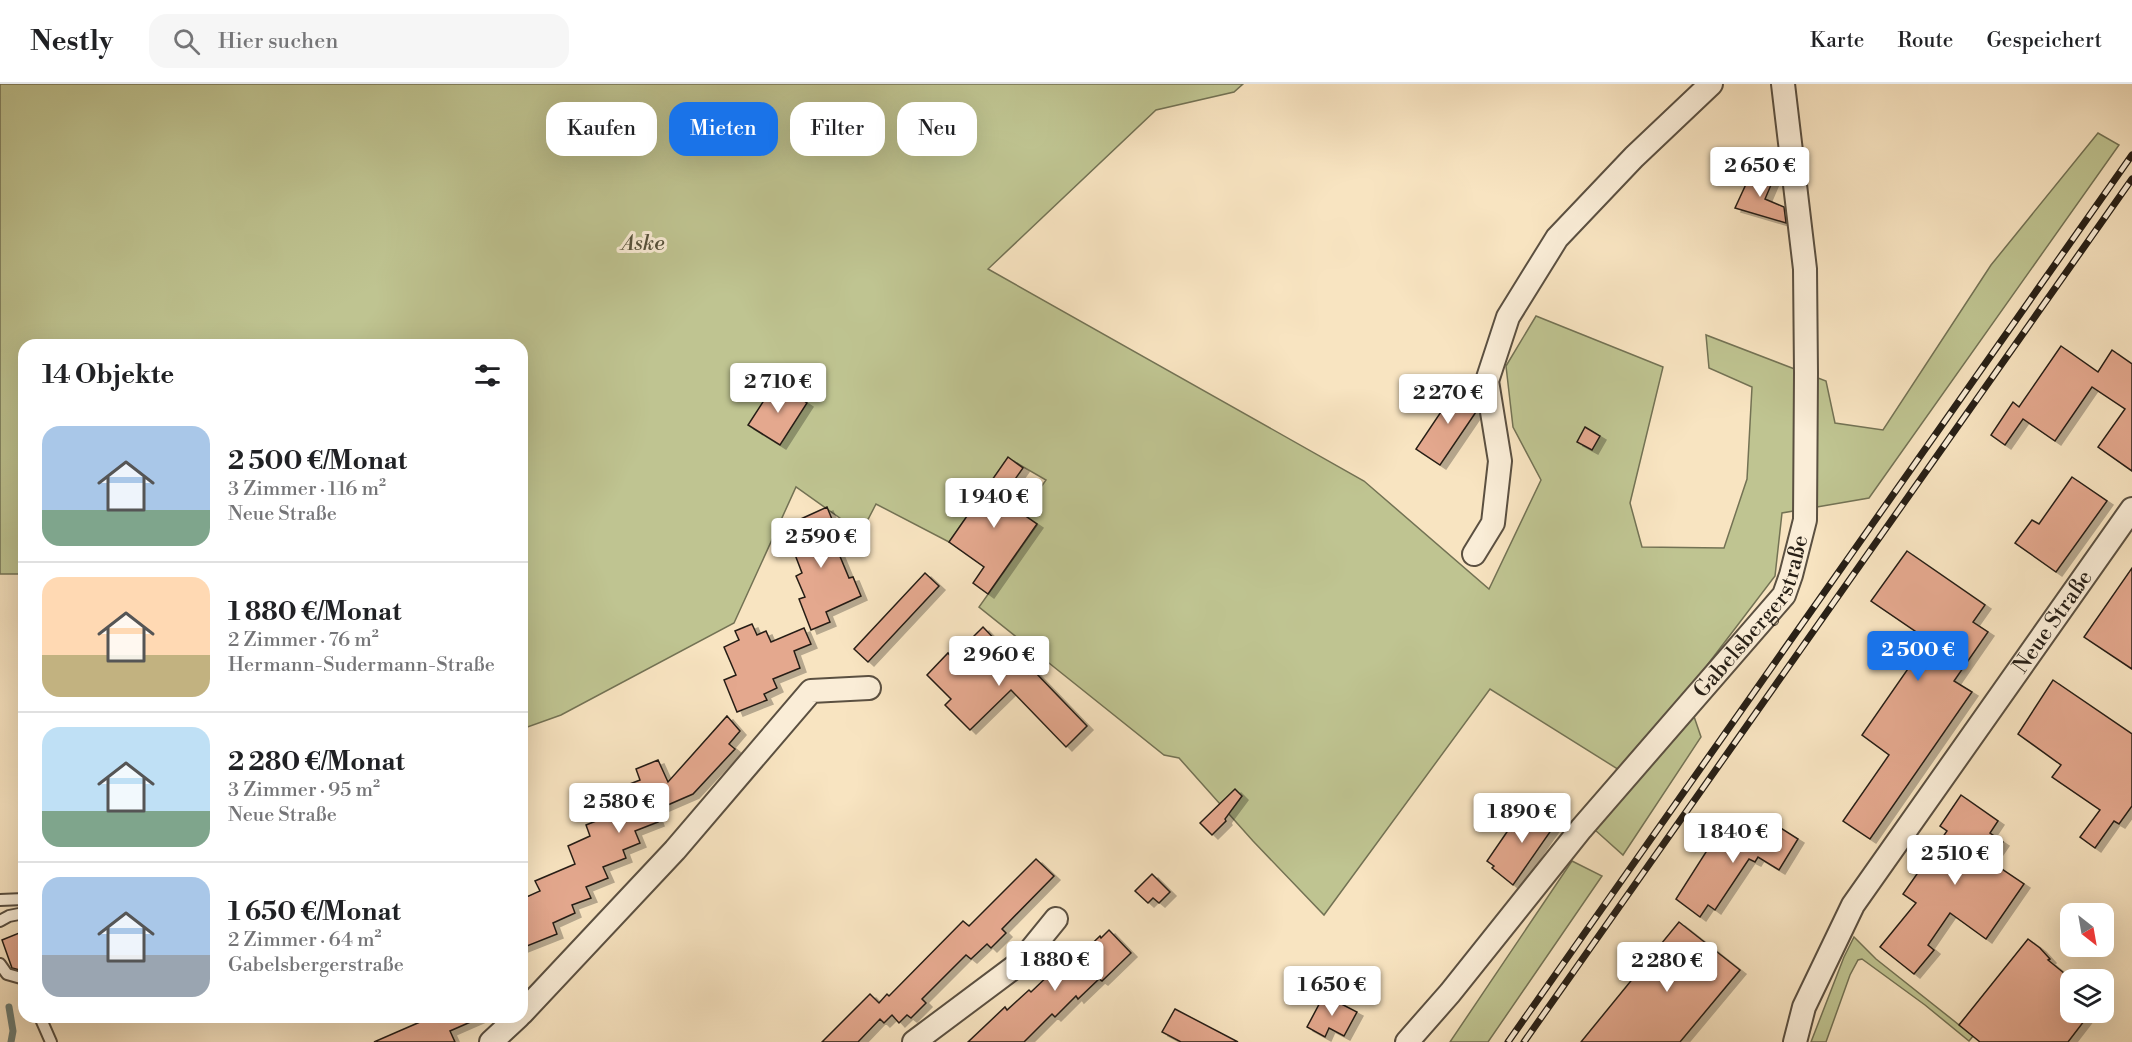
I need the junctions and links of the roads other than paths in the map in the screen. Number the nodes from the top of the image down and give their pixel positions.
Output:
1 (1711, 84) edge
2 (1783, 84) edge
3 (2132, 509) edge
4 (1474, 554) dead end
5 (869, 688) dead end
6 (18, 899) edge
7 (0, 900) edge
8 (18, 914) edge
9 (1056, 920) dead end
10 (0, 921) edge
11 (0, 964) edge
12 (18, 977) edge
13 (528, 1007) edge
14 (43, 1023) edge
15 (512, 1023) edge
16 (51, 1042) edge
17 (491, 1042) edge
18 (914, 1042) edge
19 (1407, 1042) edge
20 (1795, 1042) edge

1 - 4 street
2 - 19 street, Gabelsbergerstraße
3 - 20 street, Neue Straße
5 - 13 street
6 - 7 lane
8 - 10 lane
9 - 18 street
11 - 12 lane
14 - 16 lane
15 - 17 street

